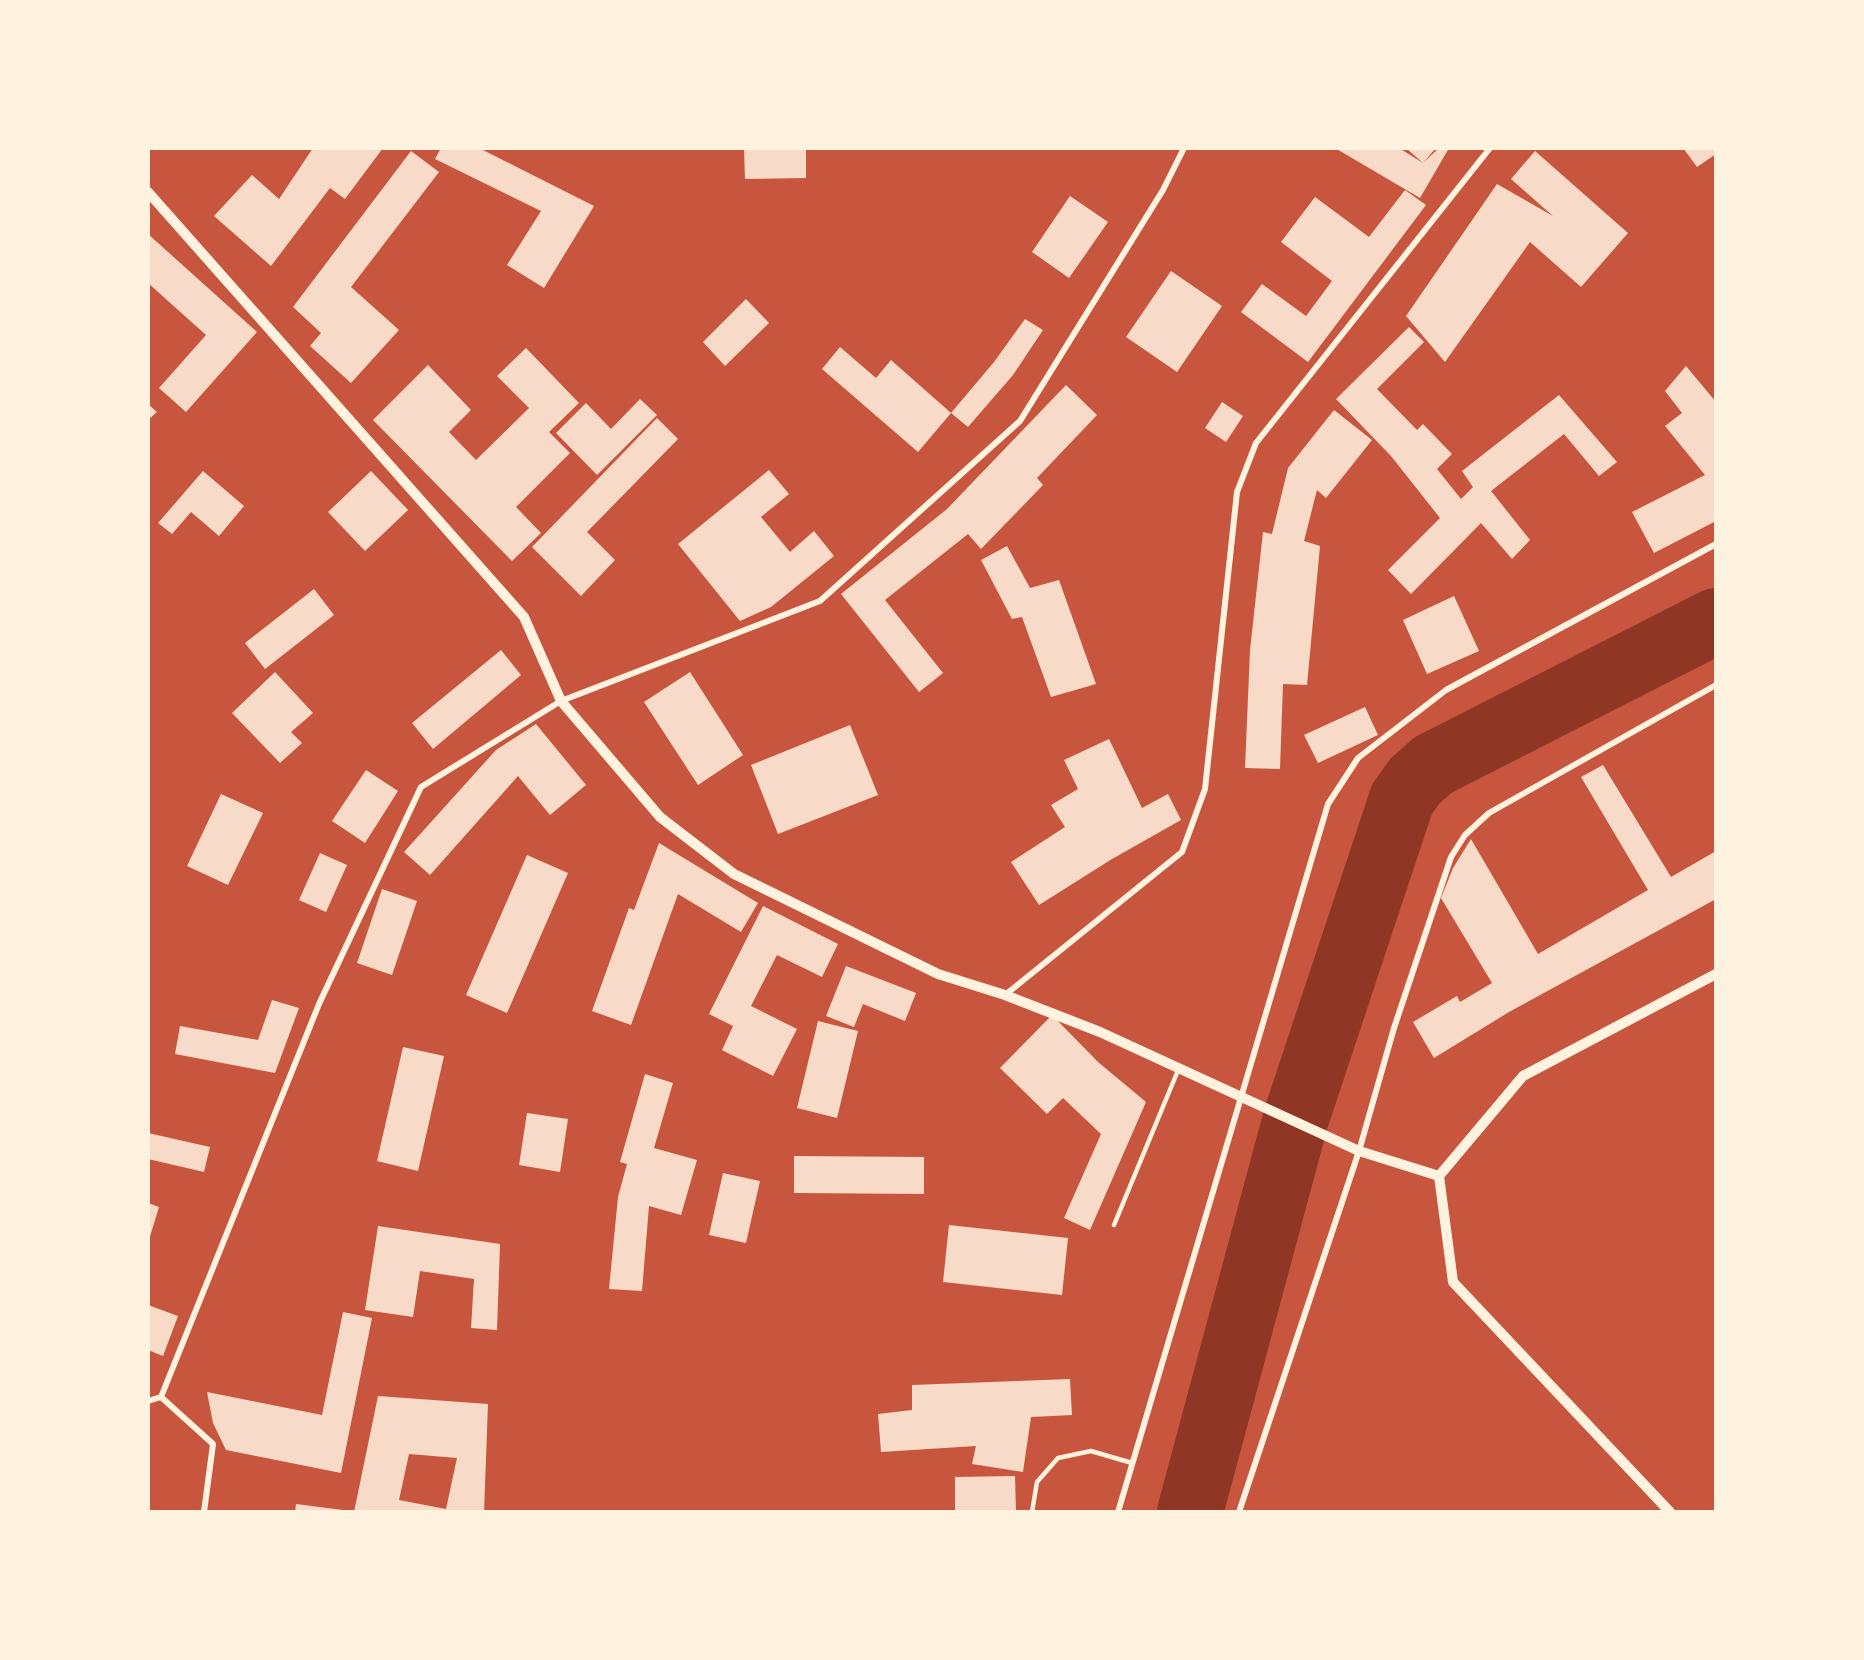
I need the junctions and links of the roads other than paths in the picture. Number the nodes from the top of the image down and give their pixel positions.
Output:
1 (1184, 148) edge
2 (1490, 148) edge
3 (148, 192) edge
4 (1716, 544) edge
5 (1716, 685) edge
6 (561, 701) junction
7 (1716, 974) edge
8 (1005, 995) junction
9 (1179, 1068) junction
10 (1239, 1095) junction
11 (1359, 1151) junction
12 (1439, 1176) junction
13 (1114, 1225) dead end
14 (161, 1397) junction
15 (148, 1401) edge
16 (1132, 1463) junction
17 (204, 1512) edge
18 (1032, 1512) edge
19 (1118, 1512) edge
20 (1239, 1512) edge
21 (1670, 1512) edge

1 - 6 street
2 - 8 street
3 - 6 street
4 - 10 street
5 - 11 street
6 - 8 street
6 - 14 street
7 - 12 street
8 - 9 street
9 - 10 street
9 - 13 lane
10 - 11 street
10 - 16 street
11 - 12 street
11 - 20 street
12 - 21 street
14 - 15 street
14 - 17 street
16 - 18 lane
16 - 19 street

